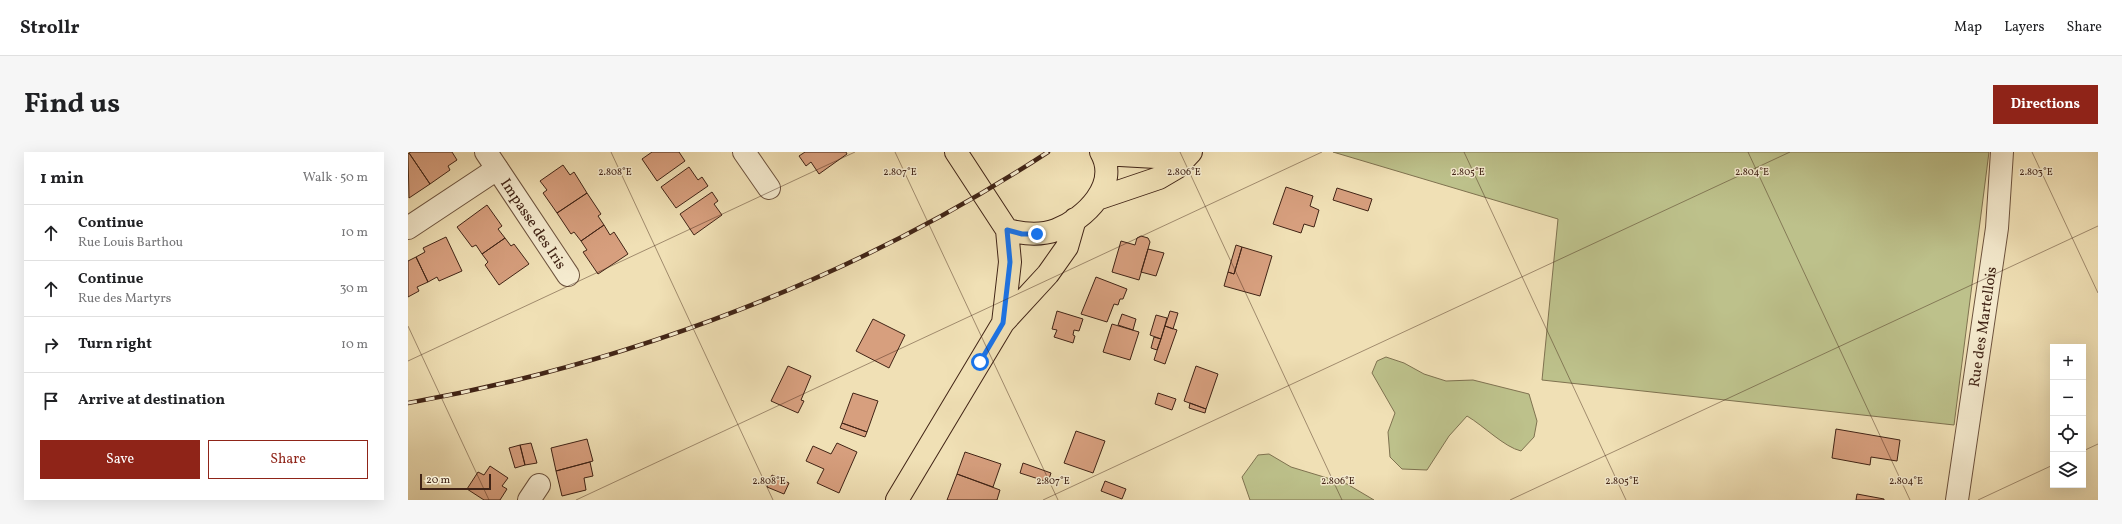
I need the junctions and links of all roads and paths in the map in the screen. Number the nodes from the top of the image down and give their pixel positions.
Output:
1 (744, 152) edge
2 (956, 152) edge
3 (1190, 152) edge
4 (2002, 152) edge
5 (1102, 153) edge
6 (491, 160) edge
7 (769, 188) dead end
8 (1100, 198) junction
9 (1075, 219) junction
10 (408, 228) edge
11 (1007, 230) junction
12 (568, 275) dead end
13 (1003, 323) junction
14 (897, 500) edge
15 (1957, 500) edge

1 - 7 street
2 - 11 main road
3 - 5 main road
3 - 8 main road
4 - 15 street, Rue des Martellois
5 - 8 main road
6 - 10 street
6 - 12 street, Impasse des Iris
8 - 9 main road
9 - 11 main road
9 - 13 main road
11 - 13 main road
13 - 14 main road

